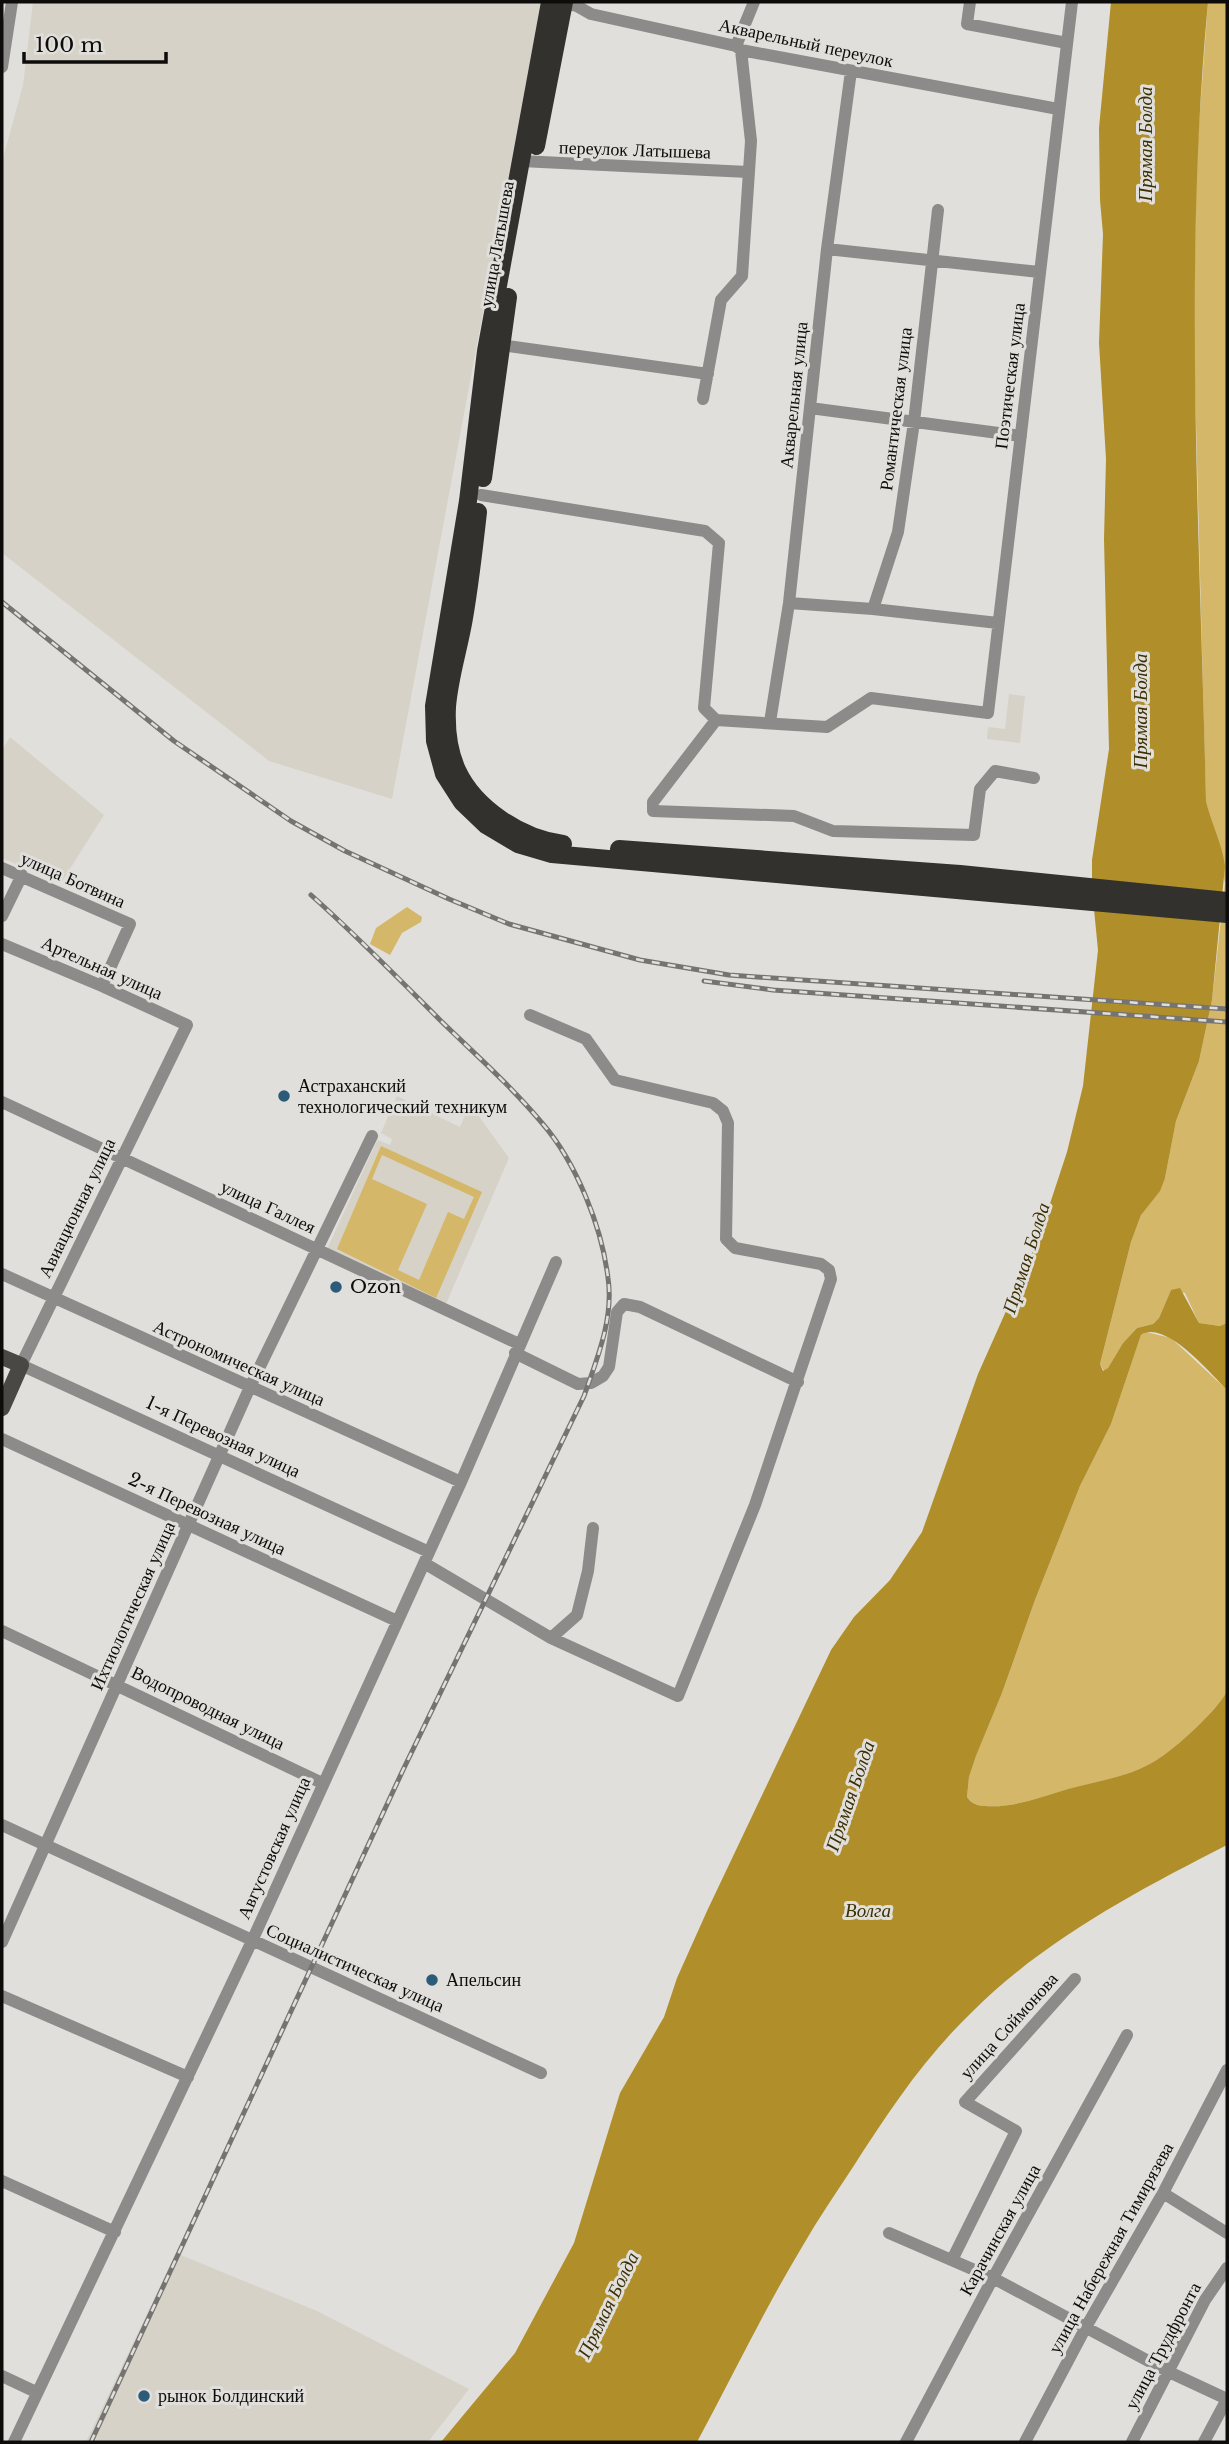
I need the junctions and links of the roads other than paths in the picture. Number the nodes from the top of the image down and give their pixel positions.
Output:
1 (12, 2) edge
2 (754, 2) edge
3 (970, 2) edge
4 (1073, 2) edge
5 (557, 4) edge
6 (1067, 43) junction
7 (738, 48) junction
8 (2, 67) edge
9 (851, 71) junction
10 (1058, 109) junction
11 (527, 162) junction
12 (748, 172) junction
13 (938, 210) dead end
14 (827, 249) junction
15 (932, 260) junction
16 (1039, 272) junction
17 (501, 345) junction
18 (708, 374) junction
19 (703, 400) dead end
20 (810, 408) junction
21 (914, 422) junction
22 (1021, 436) junction
23 (481, 495) junction
24 (789, 603) junction
25 (873, 609) junction
26 (998, 623) junction
27 (716, 720) junction
28 (770, 722) junction
29 (1034, 778) dead end
30 (2, 868) edge
31 (22, 875) junction
32 (960, 882) junction
33 (1227, 901) edge
34 (1227, 914) edge
35 (2, 916) edge
36 (2, 944) edge
37 (102, 986) junction
38 (530, 1014) dead end
39 (187, 1026) joint
40 (2, 1102) edge
41 (372, 1136) dead end
42 (124, 1158) junction
43 (318, 1250) junction
44 (556, 1262) dead end
45 (2, 1274) edge
46 (54, 1298) junction
47 (517, 1349) junction
48 (2, 1357) edge
49 (21, 1366) junction
50 (798, 1382) junction
51 (250, 1387) junction
52 (2, 1408) edge
53 (2, 1439) edge
54 (219, 1457) junction
55 (461, 1482) junction
56 (189, 1525) junction
57 (593, 1528) dead end
58 (427, 1558) junction
59 (397, 1621) junction
60 (2, 1631) edge
61 (551, 1638) junction
62 (118, 1684) junction
63 (322, 1783) junction
64 (2, 1825) edge
65 (46, 1844) junction
66 (2, 1941) edge
67 (252, 1941) junction
68 (1075, 1979) dead end
69 (2, 1996) edge
70 (1127, 2035) dead end
71 (1227, 2070) edge
72 (541, 2073) dead end
73 (188, 2077) junction
74 (2, 2181) edge
75 (1163, 2193) junction
76 (115, 2232) junction
77 (890, 2233) dead end
78 (1227, 2233) edge
79 (952, 2260) junction
80 (1227, 2268) edge
81 (993, 2278) junction
82 (1086, 2327) junction
83 (1169, 2372) junction
84 (2, 2376) edge
85 (36, 2392) junction
86 (1227, 2399) edge
87 (14, 2442) edge
88 (906, 2442) edge
89 (1025, 2442) edge
90 (1132, 2442) edge
91 (1204, 2442) edge

1 - 8 street
2 - 7 street
3 - 6 street
4 - 6 street, Поэтическая улица
5 - 7 street, Акварельный переулок
5 - 11 highway, улица Латышева
6 - 10 street, Поэтическая улица
7 - 9 street, Акварельный переулок
7 - 12 street
9 - 10 street, Акварельный переулок
9 - 14 street, Акварельная улица
10 - 16 street, Поэтическая улица
11 - 12 street, переулок Латышева
11 - 17 highway, улица Латышева
11 - 32 highway, улица Латышева
12 - 18 street
13 - 15 street, Романтическая улица
14 - 15 street
14 - 20 street, Акварельная улица
15 - 16 street
15 - 21 street, Романтическая улица
16 - 22 street, Поэтическая улица
17 - 18 street
17 - 23 highway, улица Латышева
18 - 19 street
20 - 21 street
20 - 24 street, Акварельная улица
21 - 22 street
21 - 25 street, Романтическая улица
22 - 26 street, Поэтическая улица
23 - 27 street
23 - 32 highway, улица Латышева
24 - 25 street
24 - 28 street, Акварельная улица
25 - 26 street
26 - 28 street, Поэтическая улица
27 - 28 street
27 - 29 street
30 - 31 street, улица Ботвина
31 - 35 street
31 - 37 street, улица Ботвина
32 - 33 highway
32 - 34 highway
36 - 37 street, Артельная улица
37 - 39 street, Артельная улица
38 - 50 street
39 - 42 street, Авиационная улица
40 - 42 street, улица Галлея
41 - 43 street, Ихтиологическая улица
42 - 43 street, улица Галлея
42 - 46 street, Авиационная улица
43 - 47 street, улица Галлея
43 - 51 street, Ихтиологическая улица
44 - 47 street, Августовская улица
45 - 46 street, Астрономическая улица
46 - 49 street, Авиационная улица
46 - 51 street, Астрономическая улица
47 - 50 street, улица Галлея
47 - 55 street, Августовская улица
48 - 49 main road, 1-я Перевозная улица
49 - 52 main road, Авиационная улица
49 - 54 street, 1-я Перевозная улица
50 - 61 street, 1-я Перевозная улица
51 - 54 street, Ихтиологическая улица
51 - 55 street, Астрономическая улица
53 - 56 street, 2-я Перевозная улица
54 - 56 street, Ихтиологическая улица
54 - 58 street, 1-я Перевозная улица
55 - 58 street, Августовская улица
56 - 59 street, 2-я Перевозная улица
56 - 62 street, Ихтиологическая улица
57 - 61 street
58 - 59 street, Августовская улица
58 - 61 street, 1-я Перевозная улица
59 - 63 street, Августовская улица
60 - 62 street, Водопроводная улица
62 - 63 street, Водопроводная улица
62 - 65 street, Ихтиологическая улица
63 - 67 street, Августовская улица
64 - 65 street, Социалистическая улица
65 - 66 street, Ихтиологическая улица
65 - 67 street, Социалистическая улица
67 - 72 street, Социалистическая улица
67 - 73 street, Августовская улица
68 - 79 street, улица Соймонова
69 - 73 street
70 - 81 street, Карачинская улица
71 - 75 street, улица Набережная Тимирязева
73 - 76 street, Августовская улица
74 - 76 street
75 - 78 street
75 - 82 street, улица Набережная Тимирязева
76 - 85 street, Августовская улица
77 - 79 street
79 - 81 street
80 - 83 street, улица Трудфронта
81 - 82 street
81 - 88 street, Карачинская улица
82 - 83 street
82 - 89 street, улица Набережная Тимирязева
83 - 86 street
83 - 90 street, улица Трудфронта
84 - 85 street
85 - 87 street, Августовская улица
86 - 91 street

